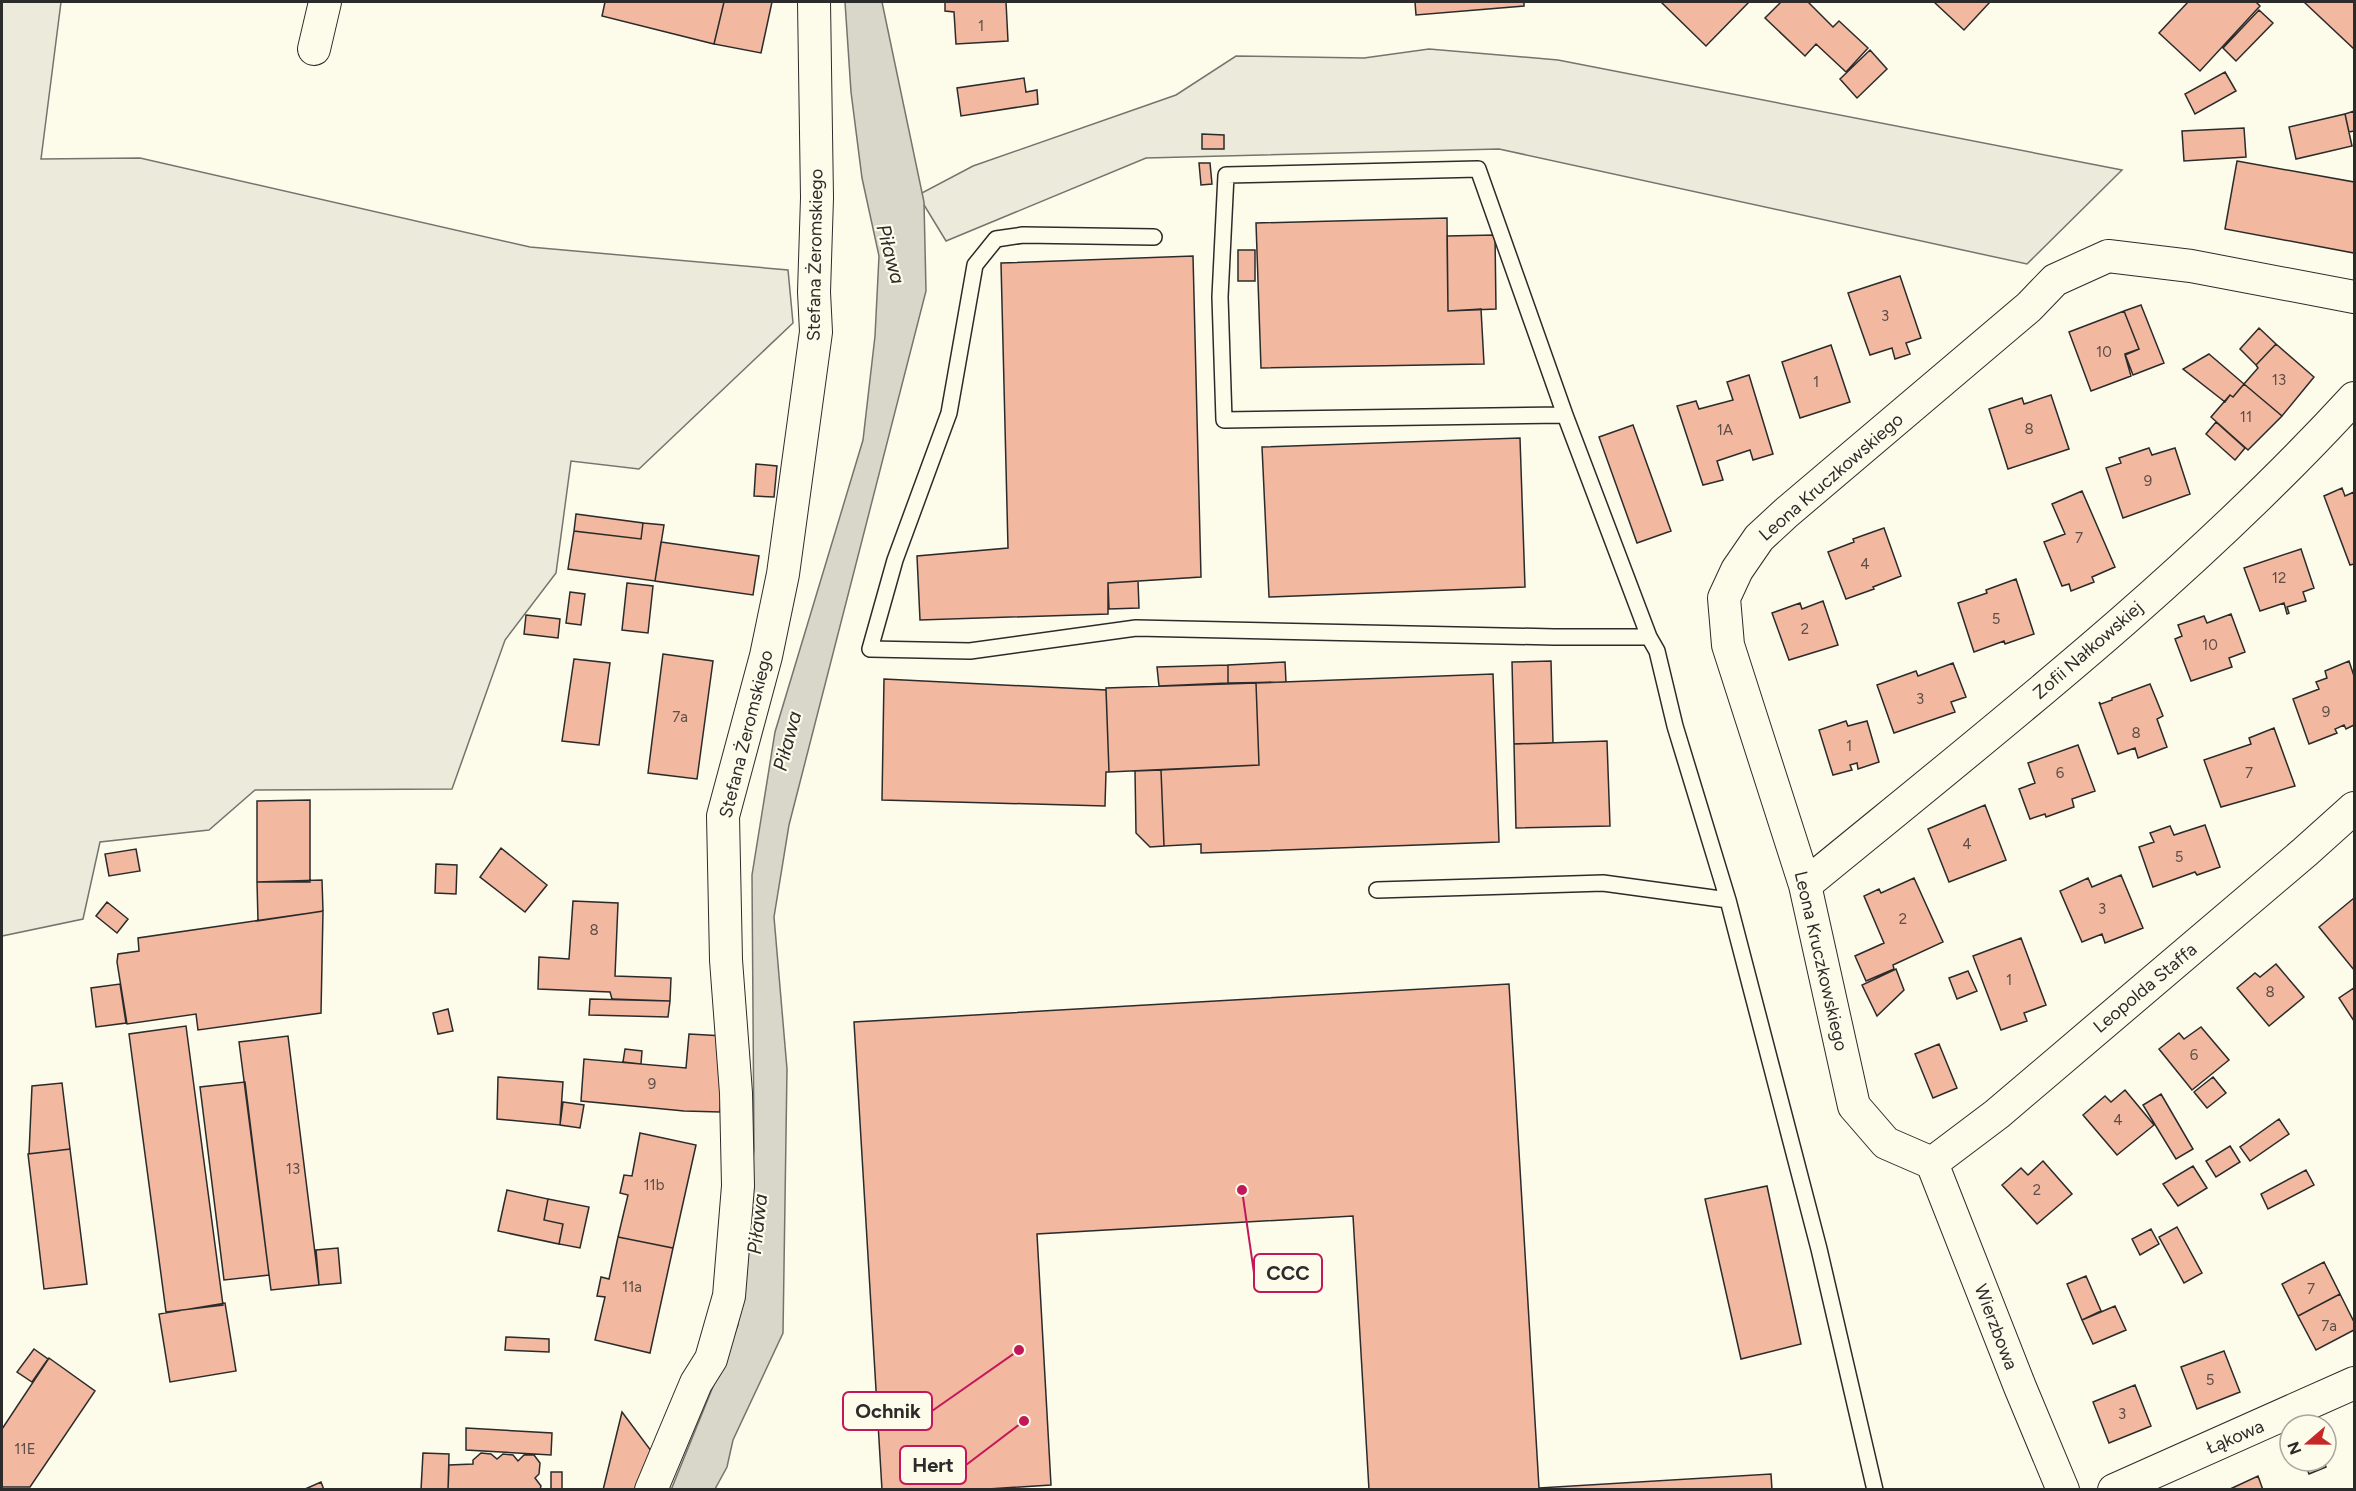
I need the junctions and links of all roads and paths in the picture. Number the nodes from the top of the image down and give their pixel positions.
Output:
1 (325, 2) edge
2 (814, 2) edge
3 (314, 50) dead end
4 (1154, 237) dead end
5 (2355, 297) edge
6 (2355, 398) edge
7 (1565, 415) junction
8 (1649, 637) junction
9 (2355, 808) edge
10 (1805, 885) junction
11 (1377, 890) dead end
12 (1728, 900) junction
13 (1932, 1163) junction
14 (2355, 1383) edge
15 (651, 1490) edge
16 (1875, 1490) edge
17 (2063, 1490) edge
18 (2114, 1490) edge

1 - 3 street
2 - 15 street, Stefana Żeromskiego
4 - 8 lane
5 - 10 street, Leona Kruczkowskiego
6 - 10 street, Zofii Nałkowskiej
7 - 7 lane
7 - 8 lane
8 - 12 lane
9 - 13 street, Leopolda Staffa
10 - 13 street, Leona Kruczkowskiego
11 - 12 lane
12 - 16 lane
13 - 17 street, Wierzbowa
14 - 18 street, Łąkowa

